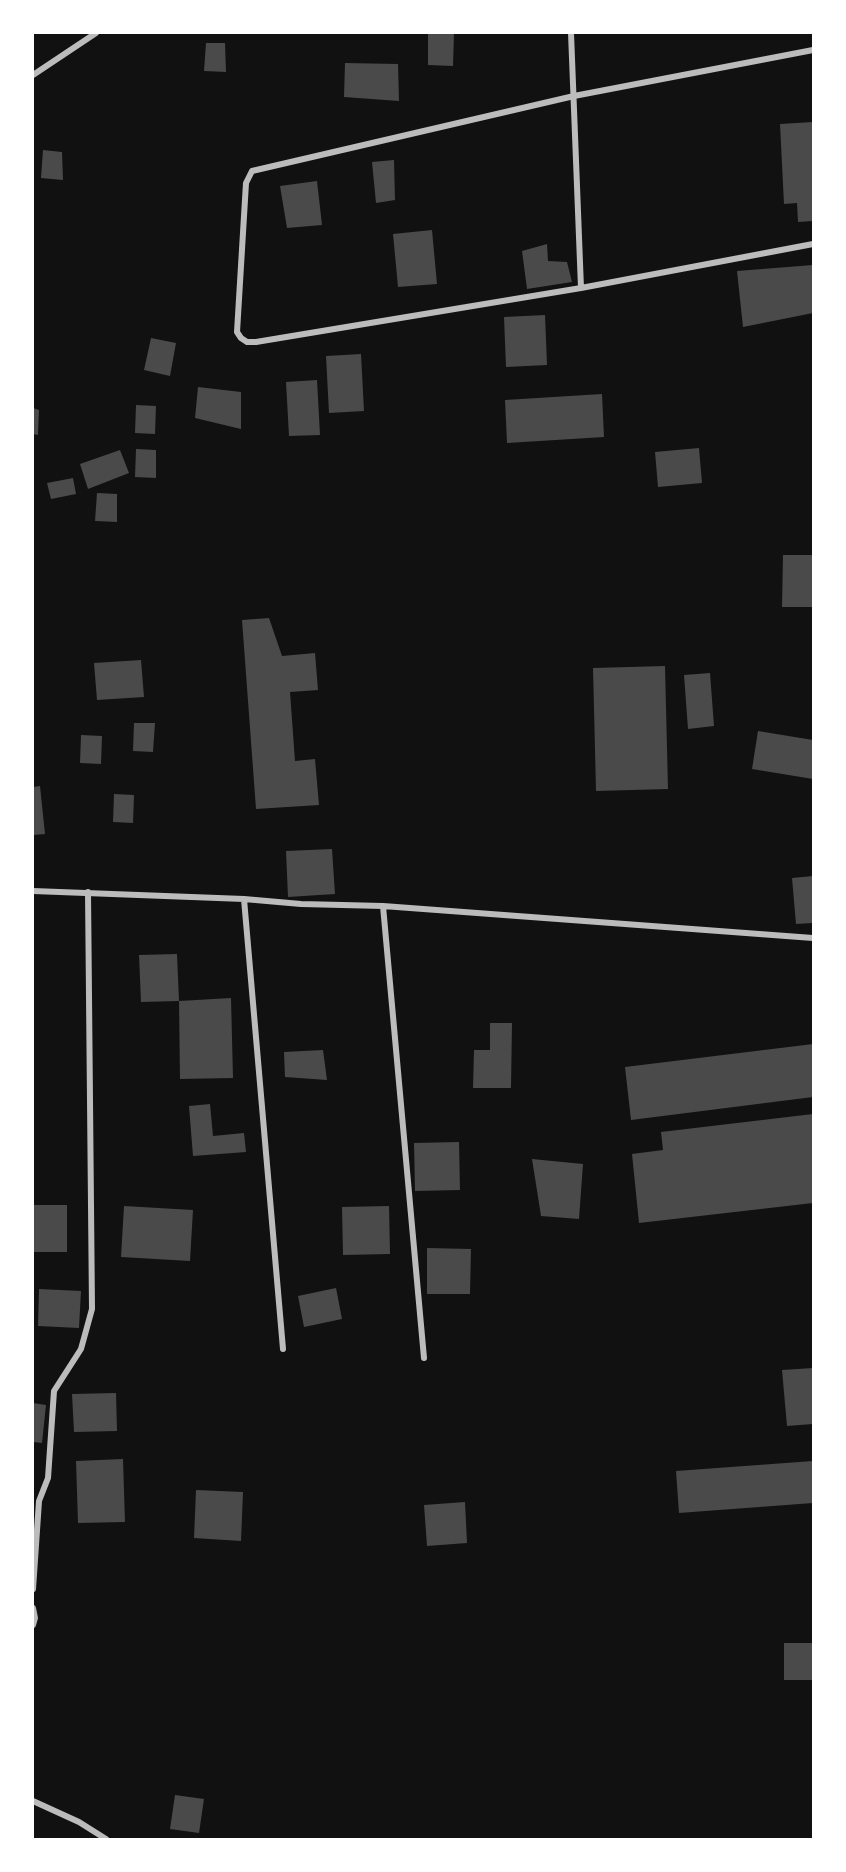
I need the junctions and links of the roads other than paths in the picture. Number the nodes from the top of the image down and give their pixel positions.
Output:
1 (96, 33) edge
2 (572, 33) edge
3 (813, 50) edge
4 (33, 75) edge
5 (574, 96) junction
6 (813, 243) edge
7 (580, 288) junction
8 (33, 891) edge
9 (88, 892) junction
10 (244, 899) junction
11 (383, 906) junction
12 (813, 938) edge
13 (283, 1349) dead end
14 (424, 1358) dead end
15 (33, 1589) edge
16 (33, 1608) edge
17 (33, 1625) edge
18 (33, 1801) edge
19 (106, 1839) edge

1 - 4 street
2 - 5 street
3 - 5 street
5 - 7 street
5 - 7 street
6 - 7 street
8 - 9 street
9 - 10 street
9 - 15 street
10 - 11 street
10 - 13 street
11 - 12 street
11 - 14 street
16 - 17 street
18 - 19 street

